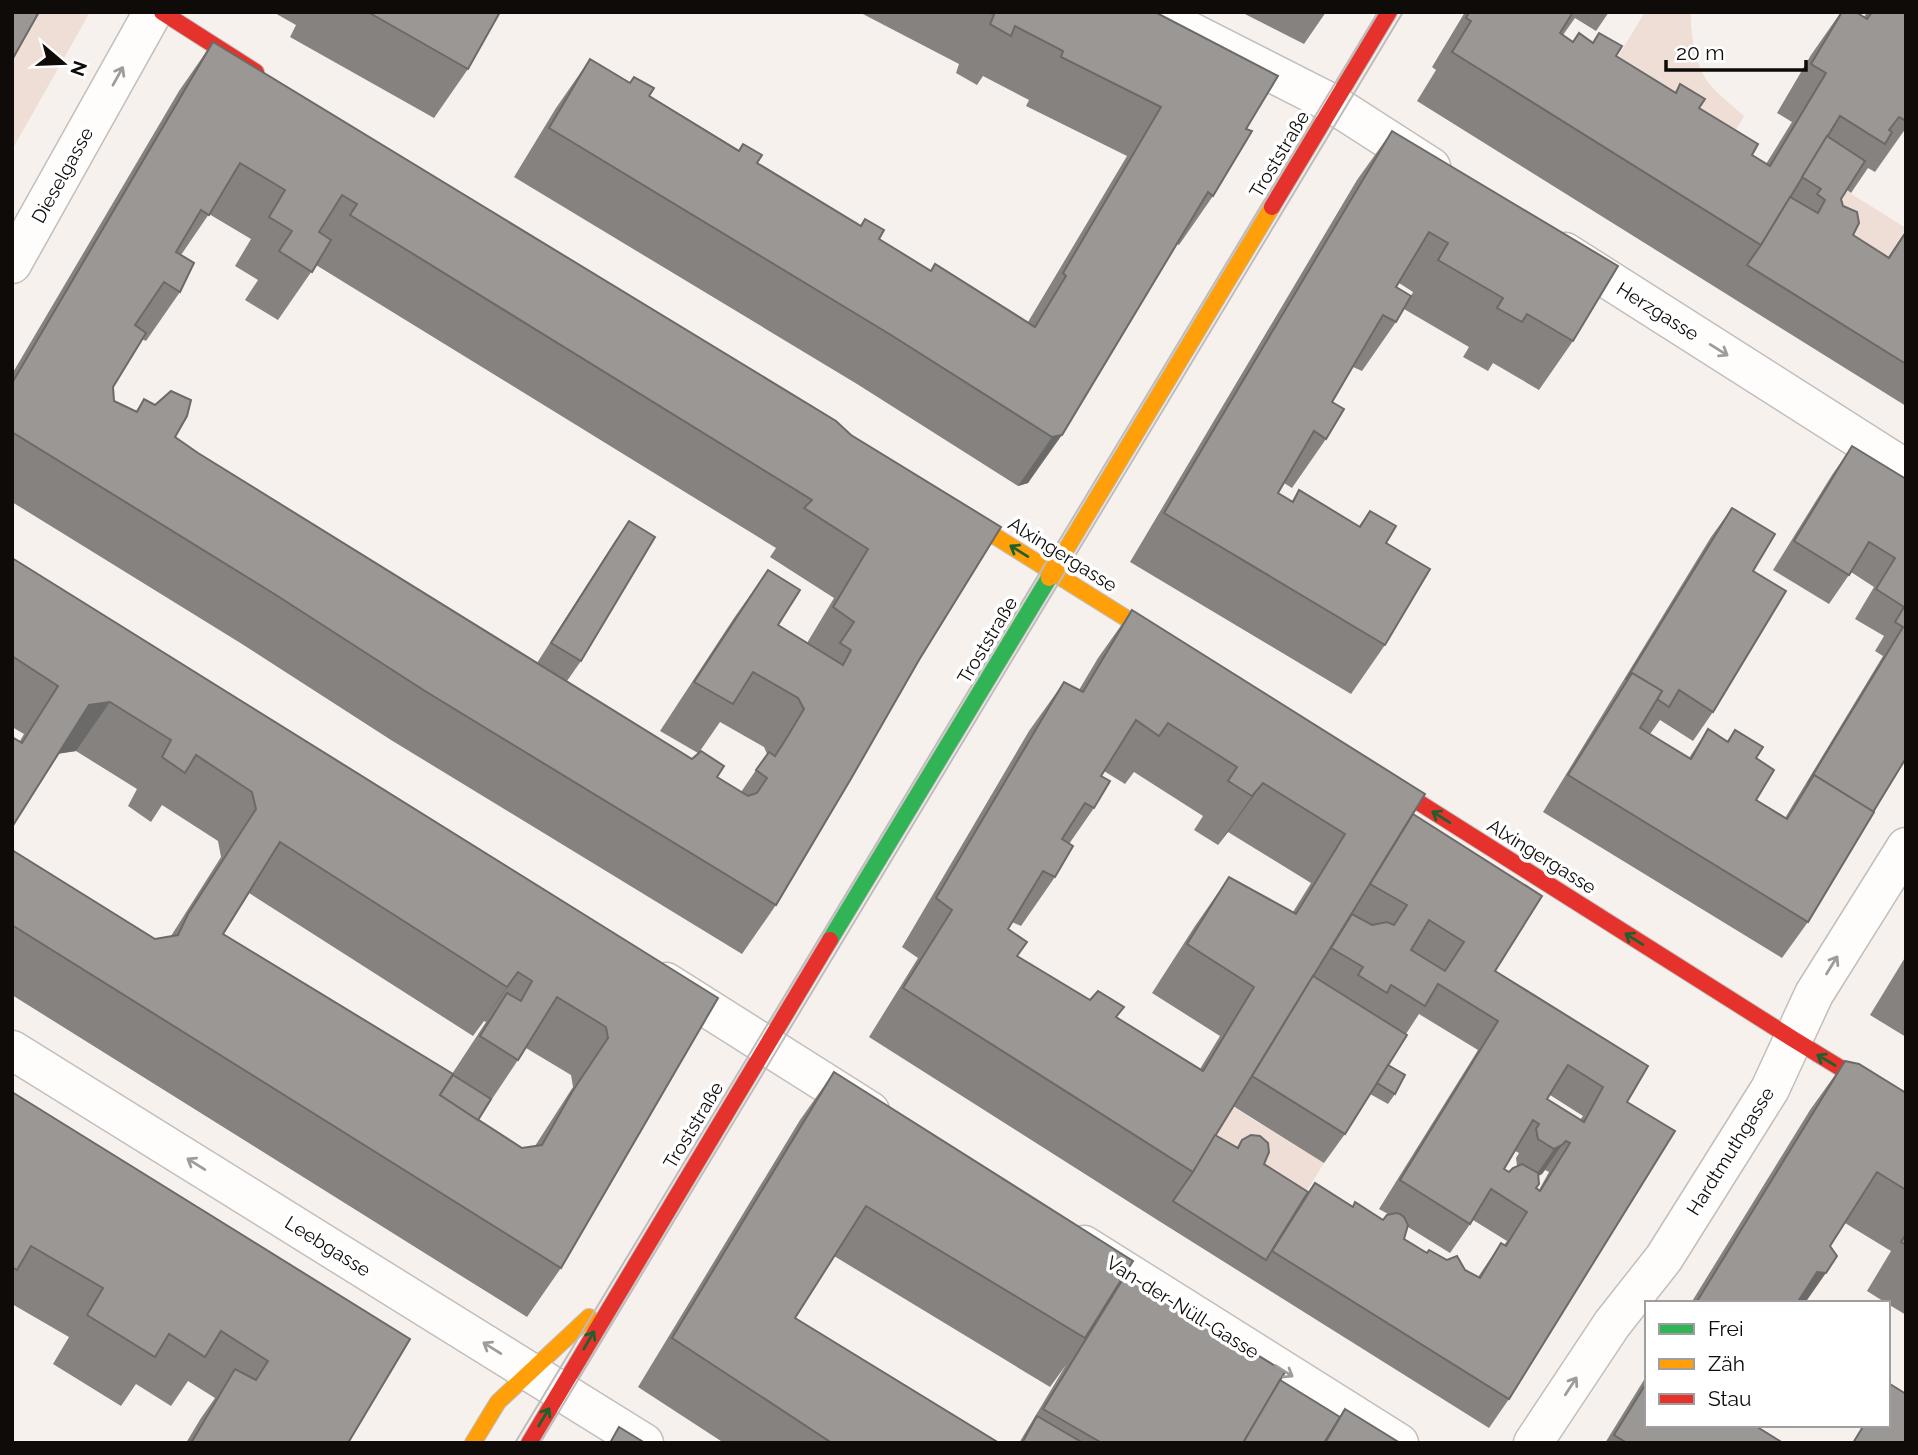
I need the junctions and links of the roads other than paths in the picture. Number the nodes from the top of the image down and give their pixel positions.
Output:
1 (153, 12) edge
2 (162, 12) edge
3 (1153, 12) edge
4 (1390, 12) edge
5 (267, 79) edge
6 (1333, 104) junction
7 (1465, 188) edge
8 (1534, 232) edge
9 (12, 264) edge
10 (1906, 469) edge
11 (933, 497) edge
12 (1053, 572) junction
13 (1178, 651) edge
14 (1367, 770) edge
15 (1906, 847) edge
16 (635, 962) edge
17 (1793, 1039) junction
18 (765, 1046) junction
19 (12, 1050) edge
20 (1906, 1108) edge
21 (894, 1126) edge
22 (1058, 1229) edge
23 (619, 1289) junction
24 (545, 1381) junction
25 (473, 1443) edge
26 (528, 1443) edge
27 (644, 1443) edge
28 (1399, 1443) edge
29 (1533, 1443) edge

9 -> 1 street, Dieselgasse
2 - 5 street
3 - 6 street
4 - 6 street, Troststraße
6 - 7 street
6 - 12 street, Troststraße
8 -> 10 street, Herzgasse
12 -> 11 street, Alxingergasse
12 - 13 street, Alxingergasse
12 - 18 street, Troststraße
17 -> 14 street, Alxingergasse
17 -> 15 street, Hardtmuthgasse
16 - 18 street
20 -> 17 street, Alxingergasse
29 -> 17 street, Hardtmuthgasse
18 - 21 street
18 - 23 street, Troststraße
24 -> 19 street, Leebgasse
22 -> 28 street, Van-der-Nüll-Gasse
23 - 24 street, Troststraße
24 -> 23 street, Troststraße
24 - 25 street, Troststraße
26 -> 24 street, Troststraße
24 - 27 street, Leebgasse

